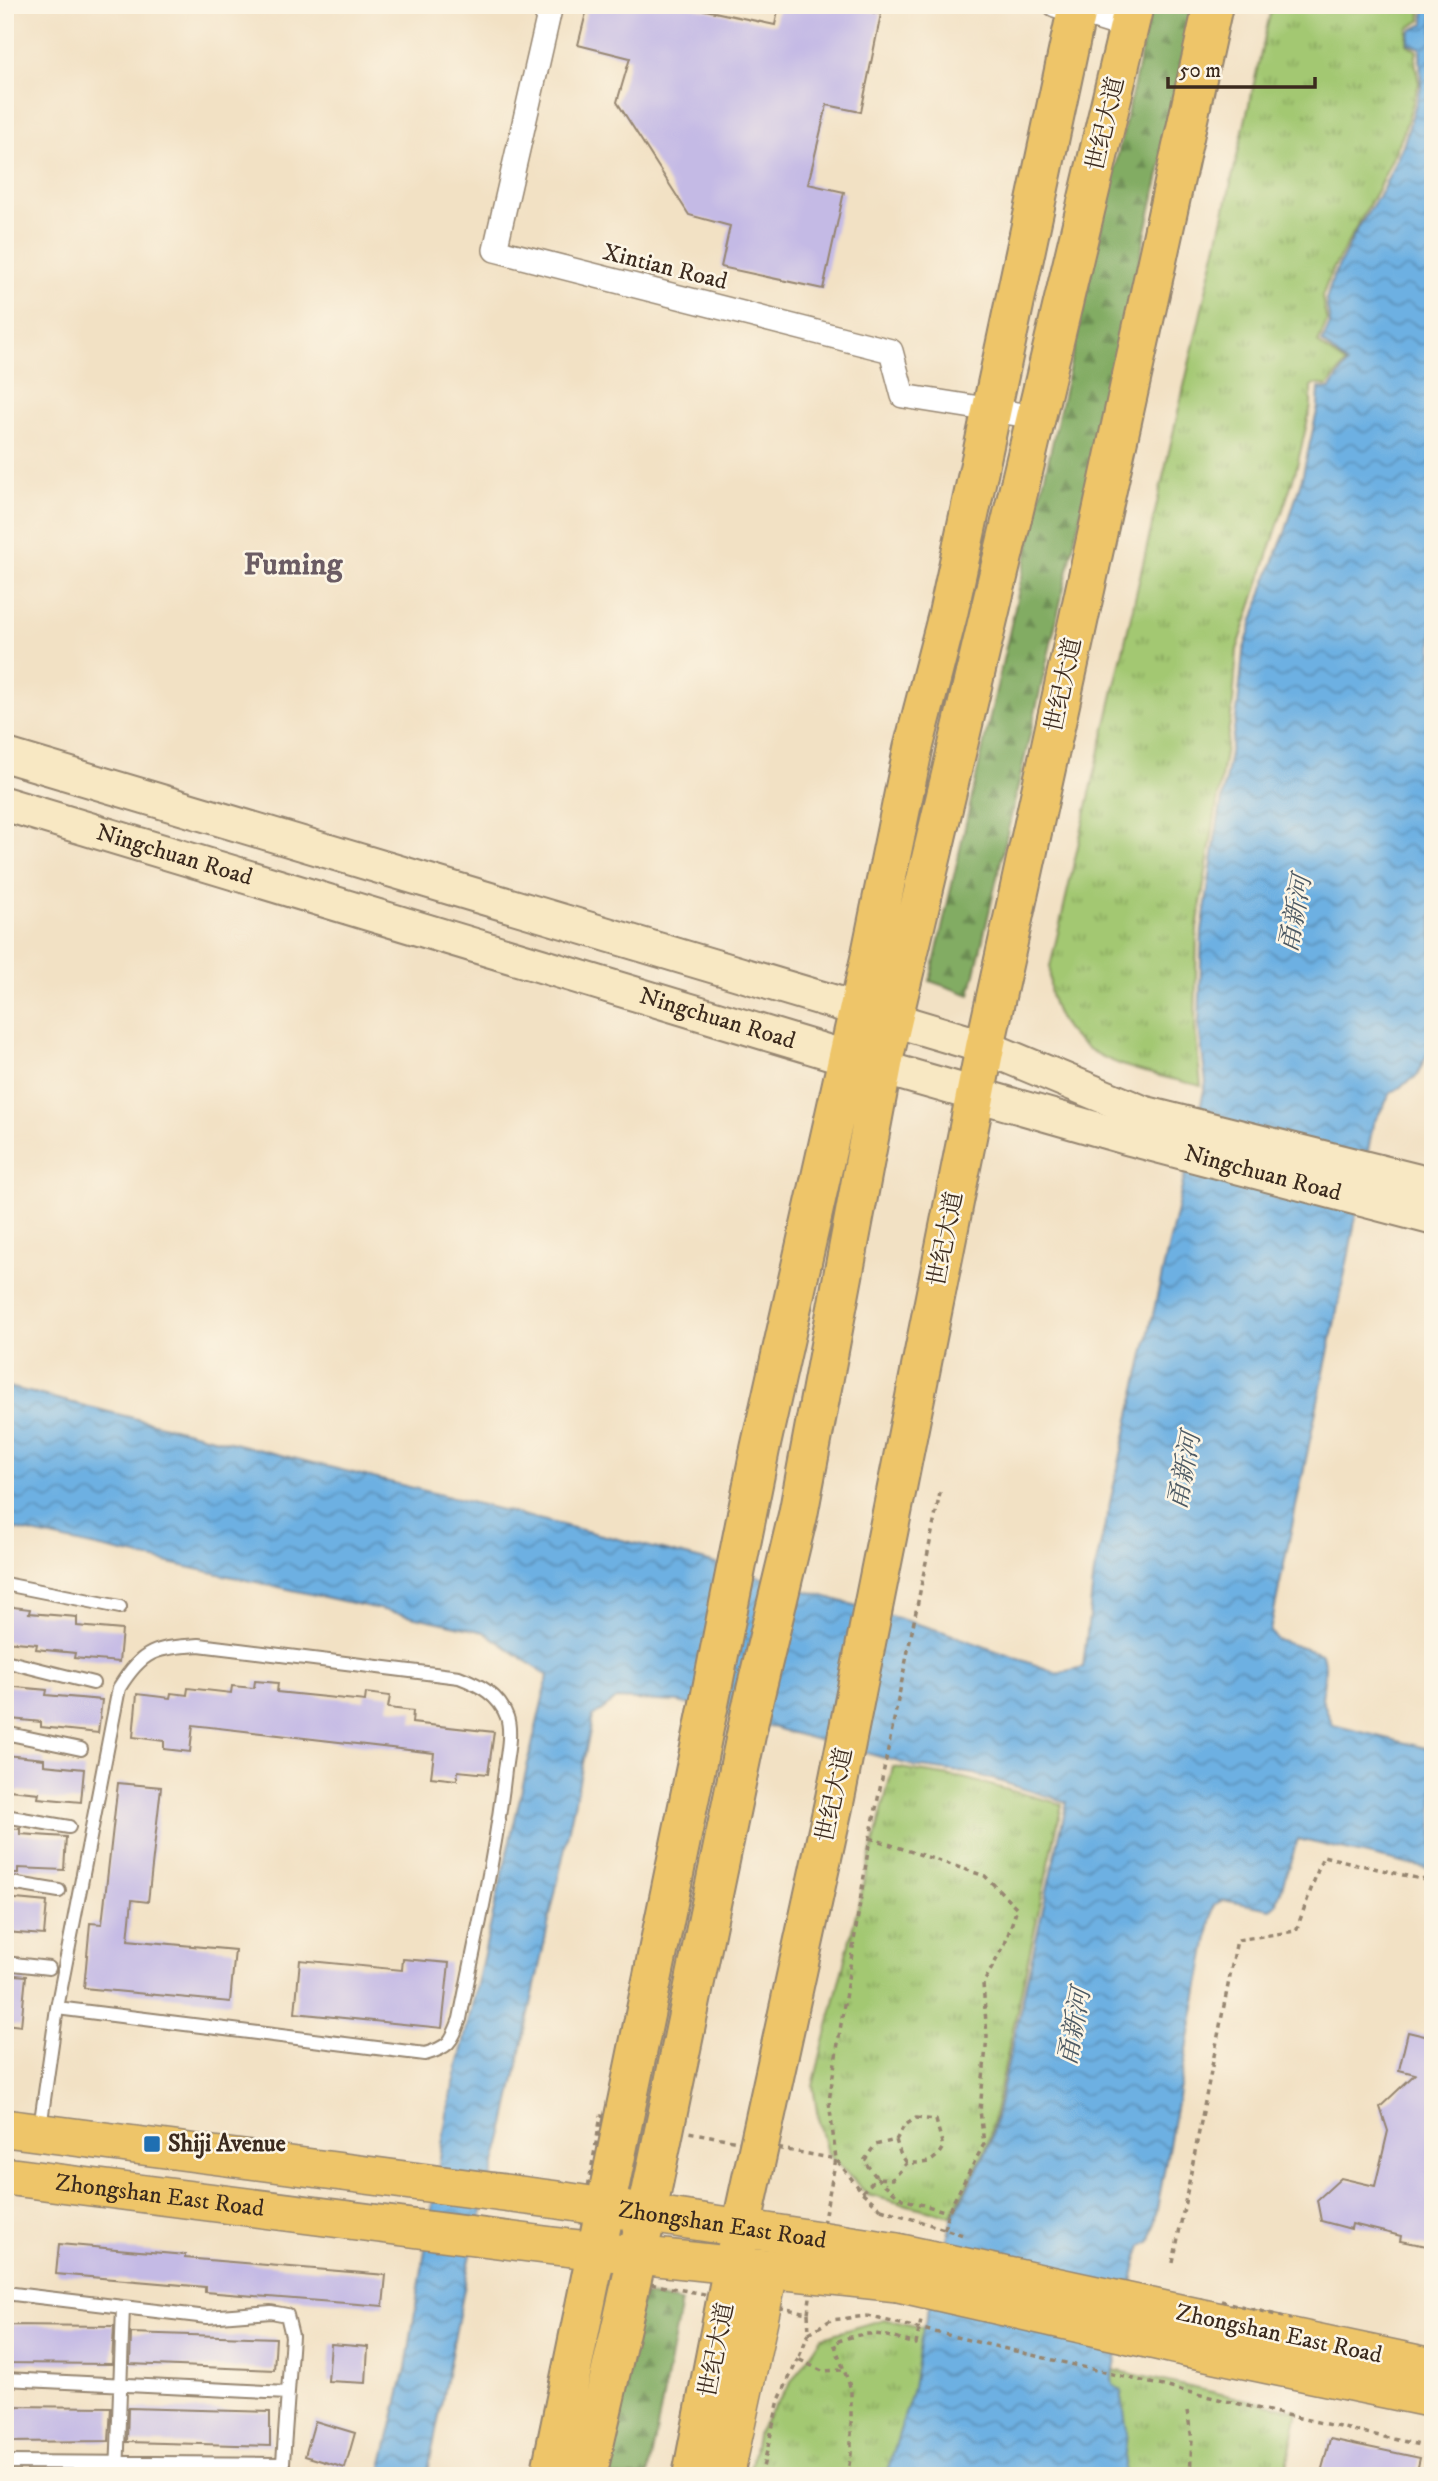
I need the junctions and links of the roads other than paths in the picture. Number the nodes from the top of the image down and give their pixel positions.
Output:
1 (551, 5) edge
2 (1213, 5) edge
3 (1069, 8) edge
4 (1131, 17) edge
5 (991, 410) junction
6 (1036, 417) junction
7 (5, 755) edge
8 (5, 804) edge
9 (876, 1014) junction
10 (985, 1047) junction
11 (865, 1063) junction
12 (975, 1094) junction
13 (1136, 1126) junction
14 (1431, 1206) edge
15 (5, 1584) edge
16 (120, 1607) dead end
17 (5, 1661) edge
18 (93, 1683) dead end
19 (5, 1733) edge
20 (81, 1749) dead end
21 (5, 1816) edge
22 (69, 1827) dead end
23 (5, 1882) edge
24 (59, 1891) dead end
25 (5, 1963) edge
26 (49, 1968) dead end
27 (57, 2008) junction
28 (22, 2130) edge
29 (5, 2176) edge
30 (606, 2207) junction
31 (647, 2213) junction
32 (742, 2228) junction
33 (596, 2251) junction
34 (637, 2255) junction
35 (733, 2265) junction
36 (897, 2267) junction
37 (770, 2269) junction
38 (5, 2293) edge
39 (123, 2307) junction
40 (1195, 2333) junction
41 (1433, 2367) edge
42 (5, 2379) edge
43 (119, 2385) junction
44 (288, 2393) junction
45 (1433, 2399) edge
46 (5, 2462) edge
47 (117, 2469) edge
48 (282, 2470) edge
49 (550, 2476) edge
50 (587, 2476) edge
51 (692, 2476) edge
52 (725, 2476) edge

1 - 5 street, Xintian Road
2 - 10 highway, 世纪大道
3 - 4 street
3 - 5 highway
4 - 6 highway, 世纪大道
5 - 6 street, Xintian Road
5 - 9 highway
6 - 9 highway, 世纪大道
7 - 9 main road
8 - 11 main road, Ningchuan Road
9 - 10 main road
9 - 11 highway
10 - 12 highway, 世纪大道
10 - 13 main road
11 - 12 main road, Ningchuan Road
11 - 30 highway
11 - 31 highway
12 - 13 main road, Ningchuan Road
12 - 32 highway, 世纪大道
13 - 14 main road, Ningchuan Road
15 - 16 lane
17 - 18 lane
19 - 20 lane
21 - 22 lane
23 - 24 lane
25 - 26 lane
27 - 27 lane
27 - 28 lane
28 - 30 main road, Zhongshan East Road
29 - 33 main road, Zhongshan East Road
30 - 31 main road, Zhongshan East Road
30 - 33 highway
31 - 32 main road, Zhongshan East Road
31 - 34 highway
32 - 35 highway, 世纪大道
32 - 36 main road, Zhongshan East Road
33 - 34 main road, Zhongshan East Road
33 - 49 highway
34 - 35 main road, Zhongshan East Road
34 - 50 highway
35 - 37 main road, Zhongshan East Road
35 - 51 highway, 世纪大道
36 - 37 main road, Zhongshan East Road
36 - 40 main road, Zhongshan East Road, bridge
37 - 52 main road
38 - 39 lane
39 - 43 lane
39 - 44 lane
40 - 41 main road, Zhongshan East Road
40 - 45 main road, Zhongshan East Road
42 - 43 lane
43 - 44 lane
43 - 47 lane
44 - 48 lane
46 - 47 lane
47 - 48 lane

